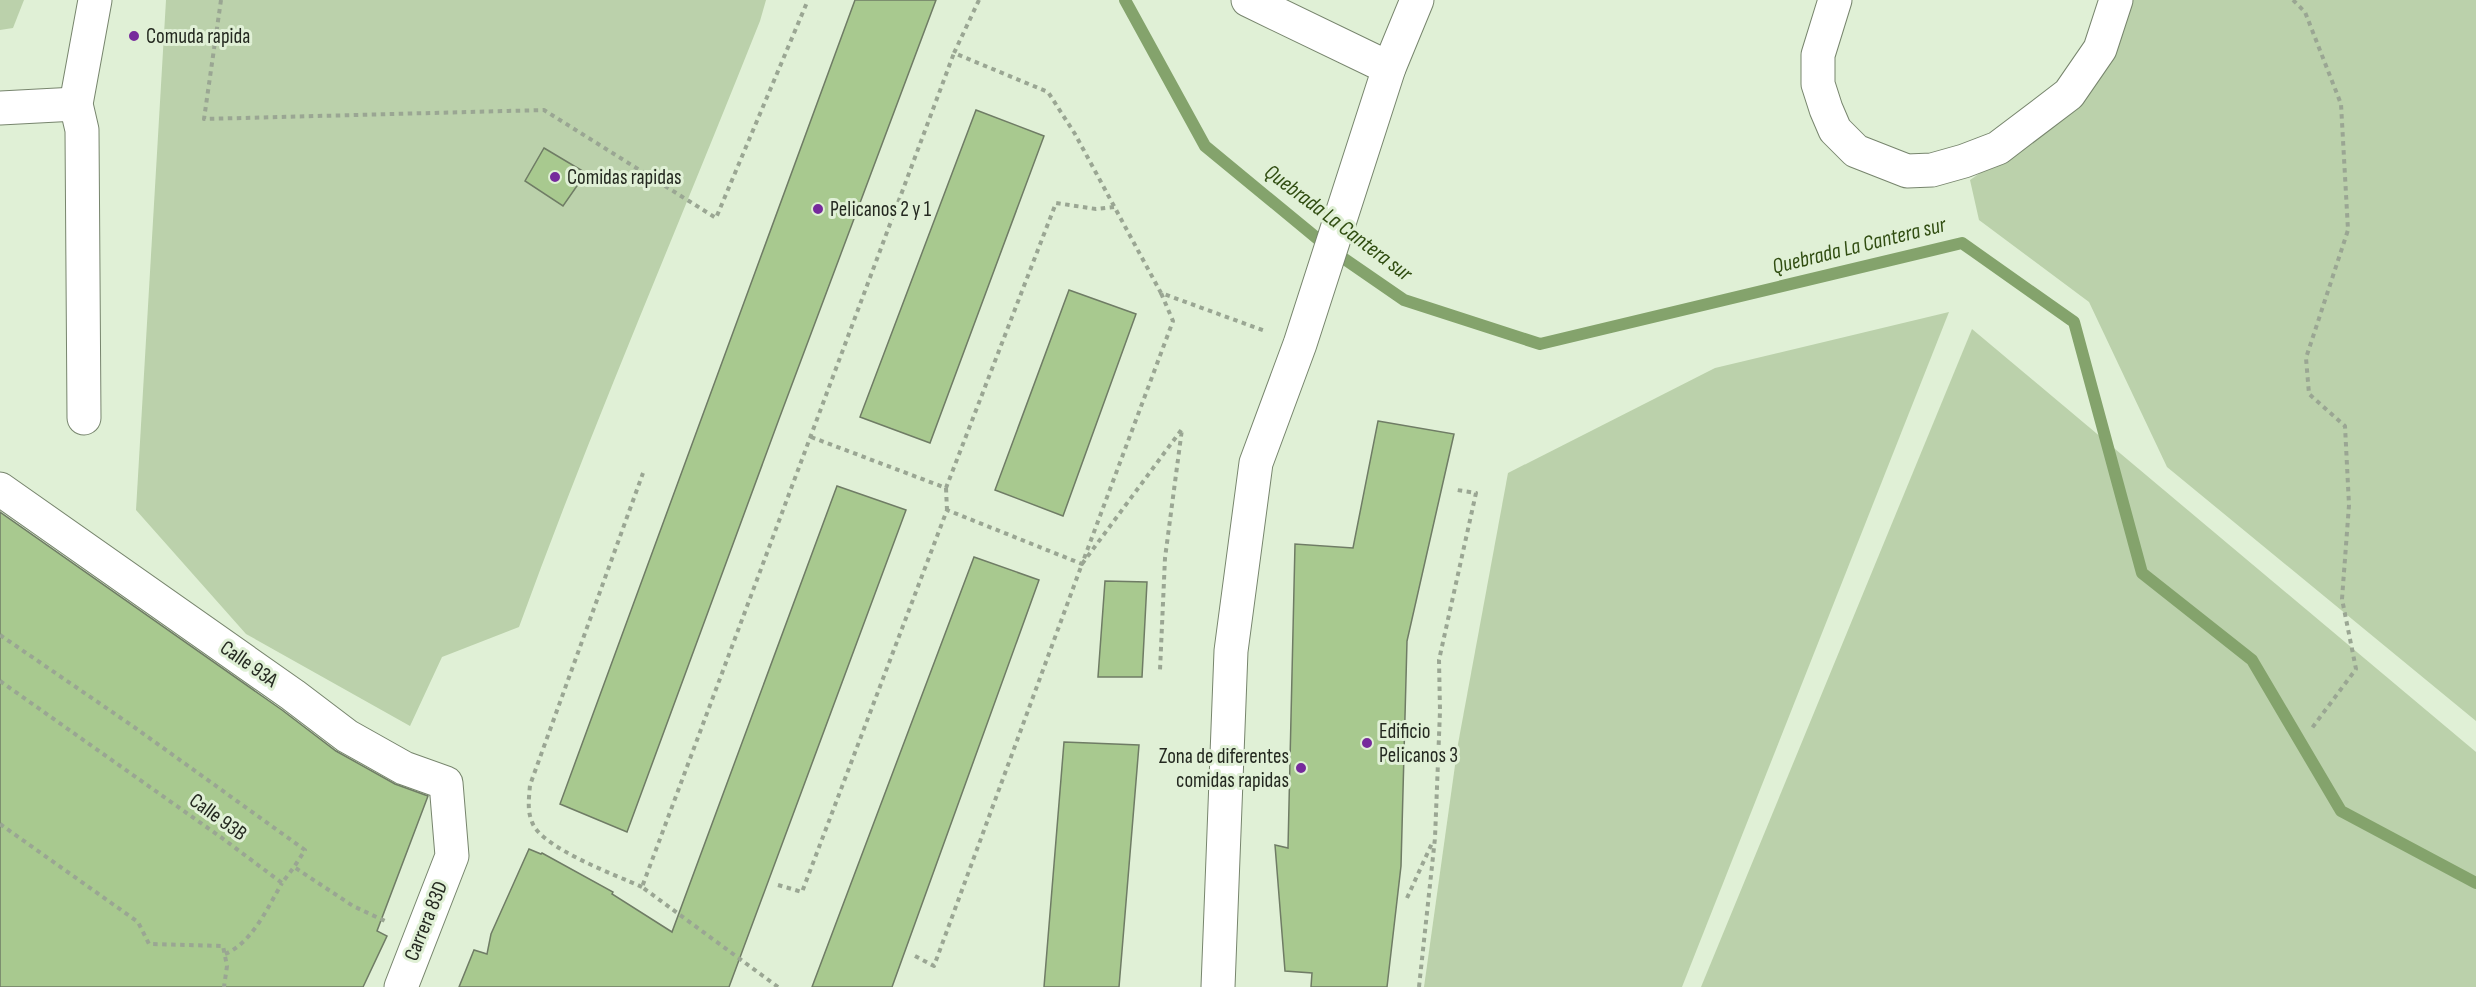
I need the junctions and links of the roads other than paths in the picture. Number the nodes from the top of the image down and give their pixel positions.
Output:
1 (95, 0) edge
2 (1248, 0) edge
3 (1417, 0) edge
4 (1835, 0) edge
5 (2116, 0) edge
6 (1389, 68) junction
7 (76, 104) junction
8 (0, 108) edge
9 (84, 418) dead end
10 (0, 489) edge
11 (452, 856) joint
12 (405, 986) edge
13 (1218, 987) edge

1 - 7 street
2 - 6 street
3 - 6 street
4 - 5 street
6 - 13 street
7 - 8 street
7 - 9 street
10 - 11 street, Calle 93A
11 - 12 street, Carrera 83D

